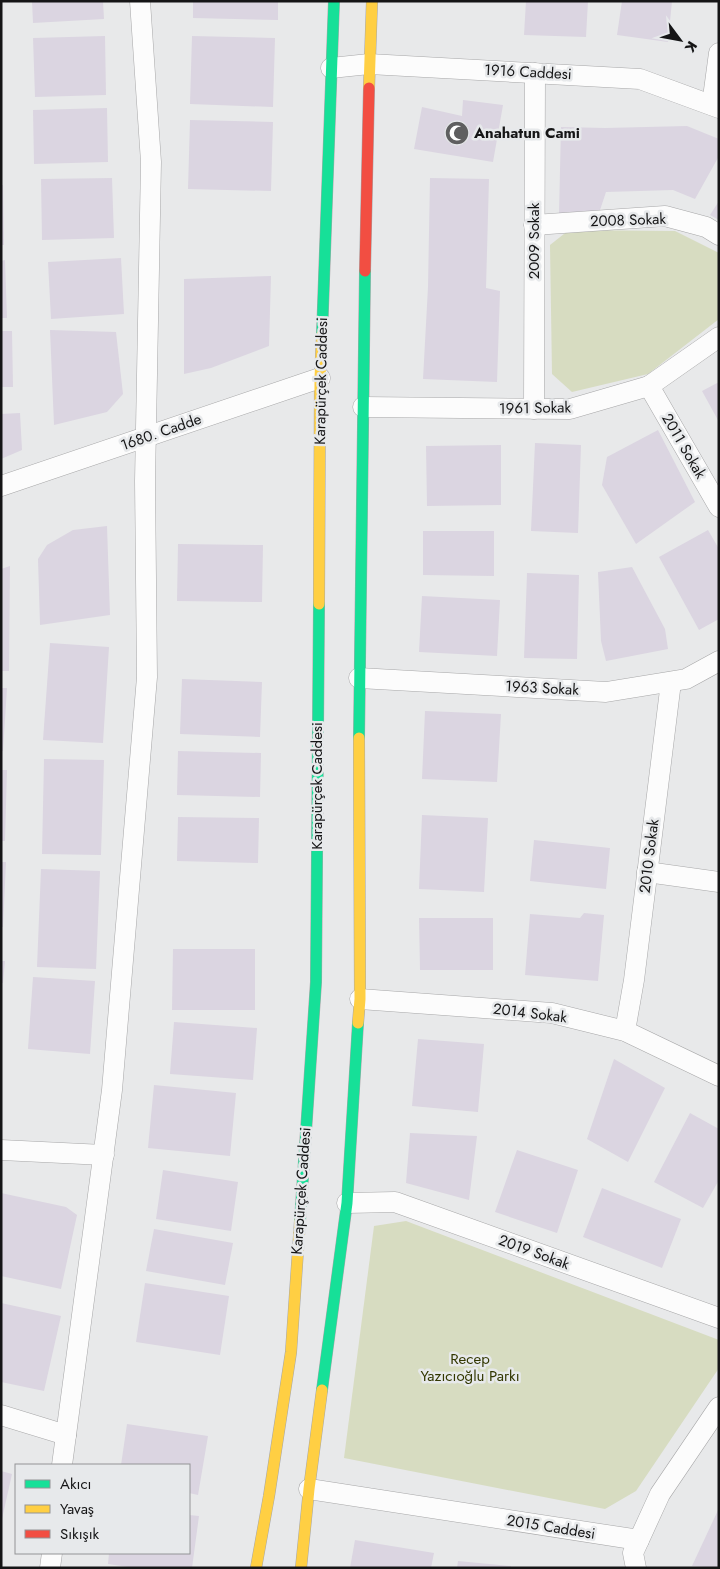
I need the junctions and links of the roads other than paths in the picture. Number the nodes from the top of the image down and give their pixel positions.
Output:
1 (140, 1) edge
2 (334, 1) edge
3 (372, 1) edge
4 (719, 53) edge
5 (369, 64) junction
6 (331, 68) junction
7 (535, 73) junction
8 (716, 107) edge
9 (534, 225) junction
10 (719, 235) edge
11 (719, 338) edge
12 (320, 378) junction
13 (649, 386) junction
14 (363, 407) junction
15 (534, 409) junction
16 (146, 437) junction
17 (1, 486) edge
18 (719, 507) edge
19 (719, 661) edge
20 (359, 678) junction
21 (670, 682) junction
22 (647, 872) junction
23 (719, 882) edge
24 (360, 999) junction
25 (625, 1031) junction
26 (719, 1076) edge
27 (1, 1150) edge
28 (104, 1155) junction
29 (347, 1203) junction
30 (719, 1318) edge
31 (719, 1407) edge
32 (1, 1415) edge
33 (66, 1435) junction
34 (62, 1464) edge
35 (309, 1489) junction
36 (639, 1540) junction
37 (52, 1554) edge
38 (50, 1568) edge
39 (256, 1568) edge
40 (301, 1568) edge
41 (636, 1568) edge

1 - 16 street
2 - 6 main road, Karapürçek Caddesi
3 - 5 main road
4 - 8 street
5 - 6 street, 1916 Caddesi
5 - 7 street, 1916 Caddesi
5 - 14 main road
6 - 12 main road, Karapürçek Caddesi
7 - 8 street, 1916 Caddesi
7 - 9 street, 2009 Sokak
9 - 10 street, 2008 Sokak
9 - 15 street, 2009 Sokak
11 - 13 street, 1961 Sokak
12 - 16 street, 1680. Cadde
12 - 39 main road, Karapürçek Caddesi
13 - 15 street, 1961 Sokak
13 - 18 street, 2011 Sokak
14 - 15 street, 1961 Sokak
14 - 20 main road
16 - 17 street, 1680. Cadde
16 - 28 street
19 - 21 street, 1963 Sokak
20 - 21 street, 1963 Sokak
20 - 24 main road
21 - 22 street, 2010 Sokak
22 - 23 street
22 - 25 street, 2010 Sokak
24 - 25 street, 2014 Sokak
24 - 29 main road
25 - 26 street, 2014 Sokak
27 - 28 street
28 - 33 street
29 - 30 street, 2019 Sokak
29 - 35 main road
31 - 36 street
32 - 33 street
33 - 34 street
35 - 36 street, 2015 Caddesi
35 - 40 main road
36 - 41 street
37 - 38 street

